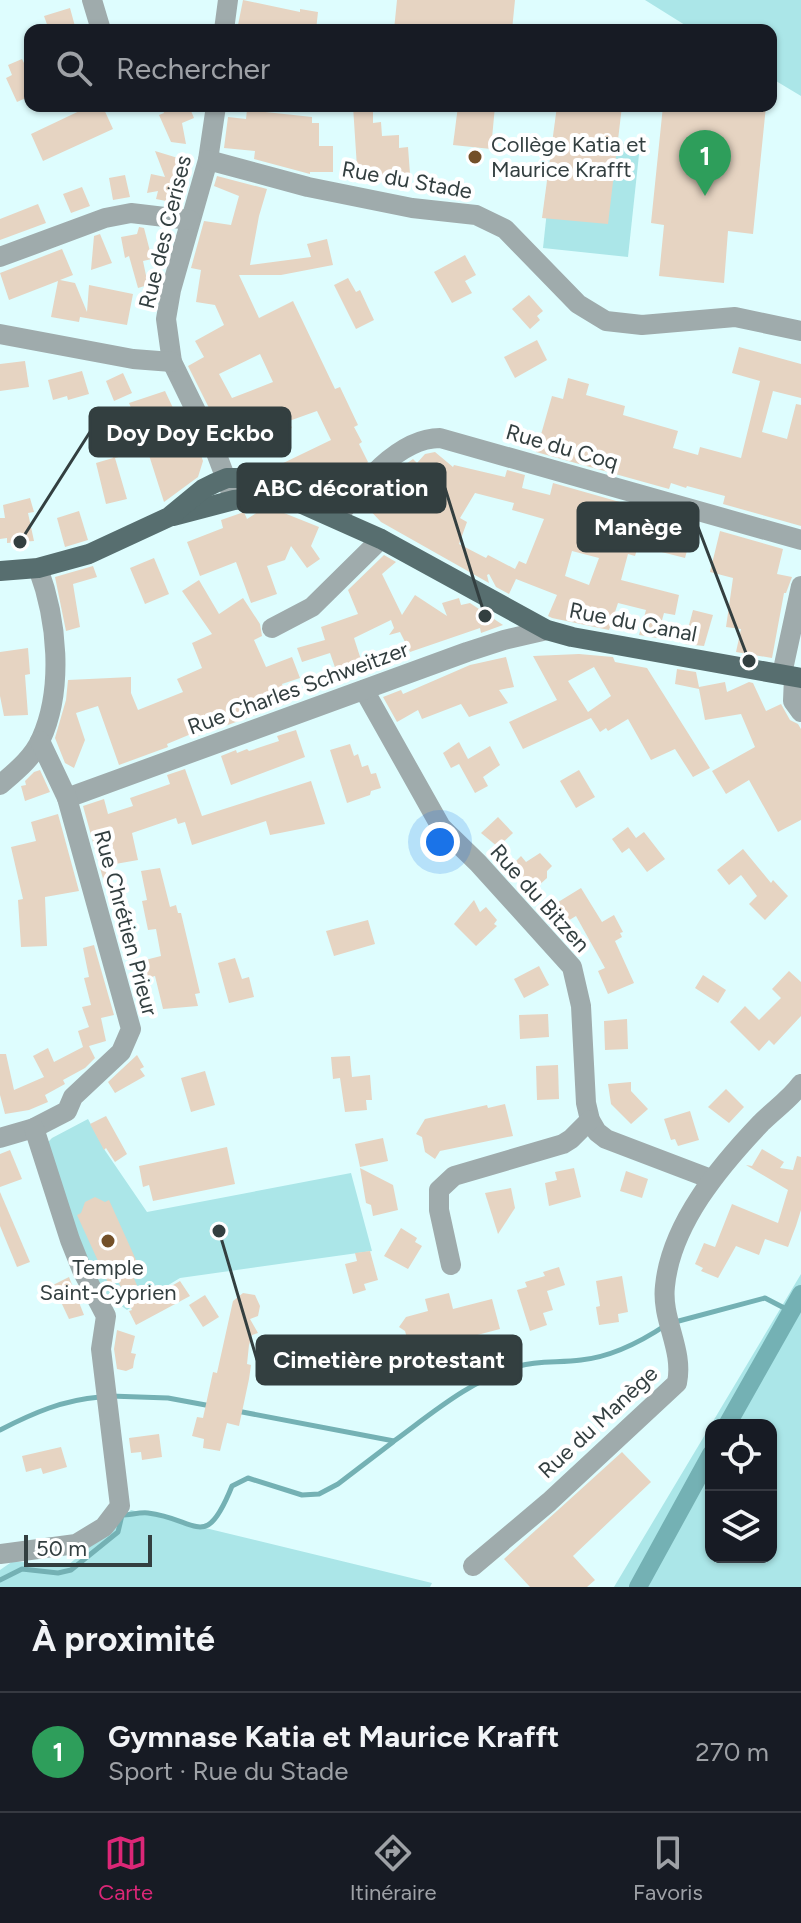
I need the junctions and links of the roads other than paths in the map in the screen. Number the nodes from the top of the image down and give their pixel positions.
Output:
1 (92, 0) edge
2 (228, 0) edge
3 (99, 24) edge
4 (225, 24) edge
5 (215, 112) edge
6 (208, 160) junction
7 (190, 220) junction
8 (0, 257) edge
9 (801, 331) edge
10 (0, 334) edge
11 (172, 362) junction
12 (227, 478) junction
13 (282, 495) junction
14 (234, 500) junction
15 (169, 517) junction
16 (337, 519) junction
17 (381, 539) junction
18 (801, 540) edge
19 (38, 568) junction
20 (0, 571) edge
21 (801, 586) edge
22 (272, 628) dead end
23 (547, 630) junction
24 (792, 677) edge
25 (364, 690) junction
26 (801, 712) edge
27 (40, 741) junction
28 (0, 785) edge
29 (67, 798) junction
30 (801, 1084) edge
31 (590, 1120) junction
32 (34, 1128) junction
33 (0, 1138) edge
34 (711, 1179) junction
35 (451, 1265) dead end
36 (0, 1554) edge
37 (473, 1566) dead end

1 - 3 street
2 - 4 street
5 - 6 street, Rue des Cerises
6 - 7 street, Rue des Cerises
6 - 9 street, Rue du Stade
7 - 8 street
7 - 11 street, Rue des Cerises
10 - 11 street
11 - 12 street, Rue des Cerises
12 - 13 main road, Rue du Canal
12 - 14 street, Rue des Cerises
12 - 15 main road
13 - 14 main road, Rue du Canal
13 - 16 main road, Rue du Canal
14 - 15 main road, Rue du Canal
15 - 19 main road
16 - 17 main road, Rue du Canal
16 - 18 street, Rue du Coq
17 - 22 street
17 - 23 main road, Rue du Canal
19 - 20 main road
19 - 27 street
21 - 24 street
23 - 24 main road, Rue du Canal
23 - 25 street, Rue Charles Schweitzer
24 - 26 street
25 - 29 street, Rue Charles Schweitzer
25 - 31 street, Rue du Bitzen
27 - 28 street
27 - 29 street, Rue Chrétien Prieur
29 - 32 street, Rue Chrétien Prieur
30 - 34 street, Rue du Manège
31 - 34 street
31 - 35 street
32 - 33 street, Rue Chrétien Prieur
32 - 36 street
34 - 37 street, Rue du Manège

